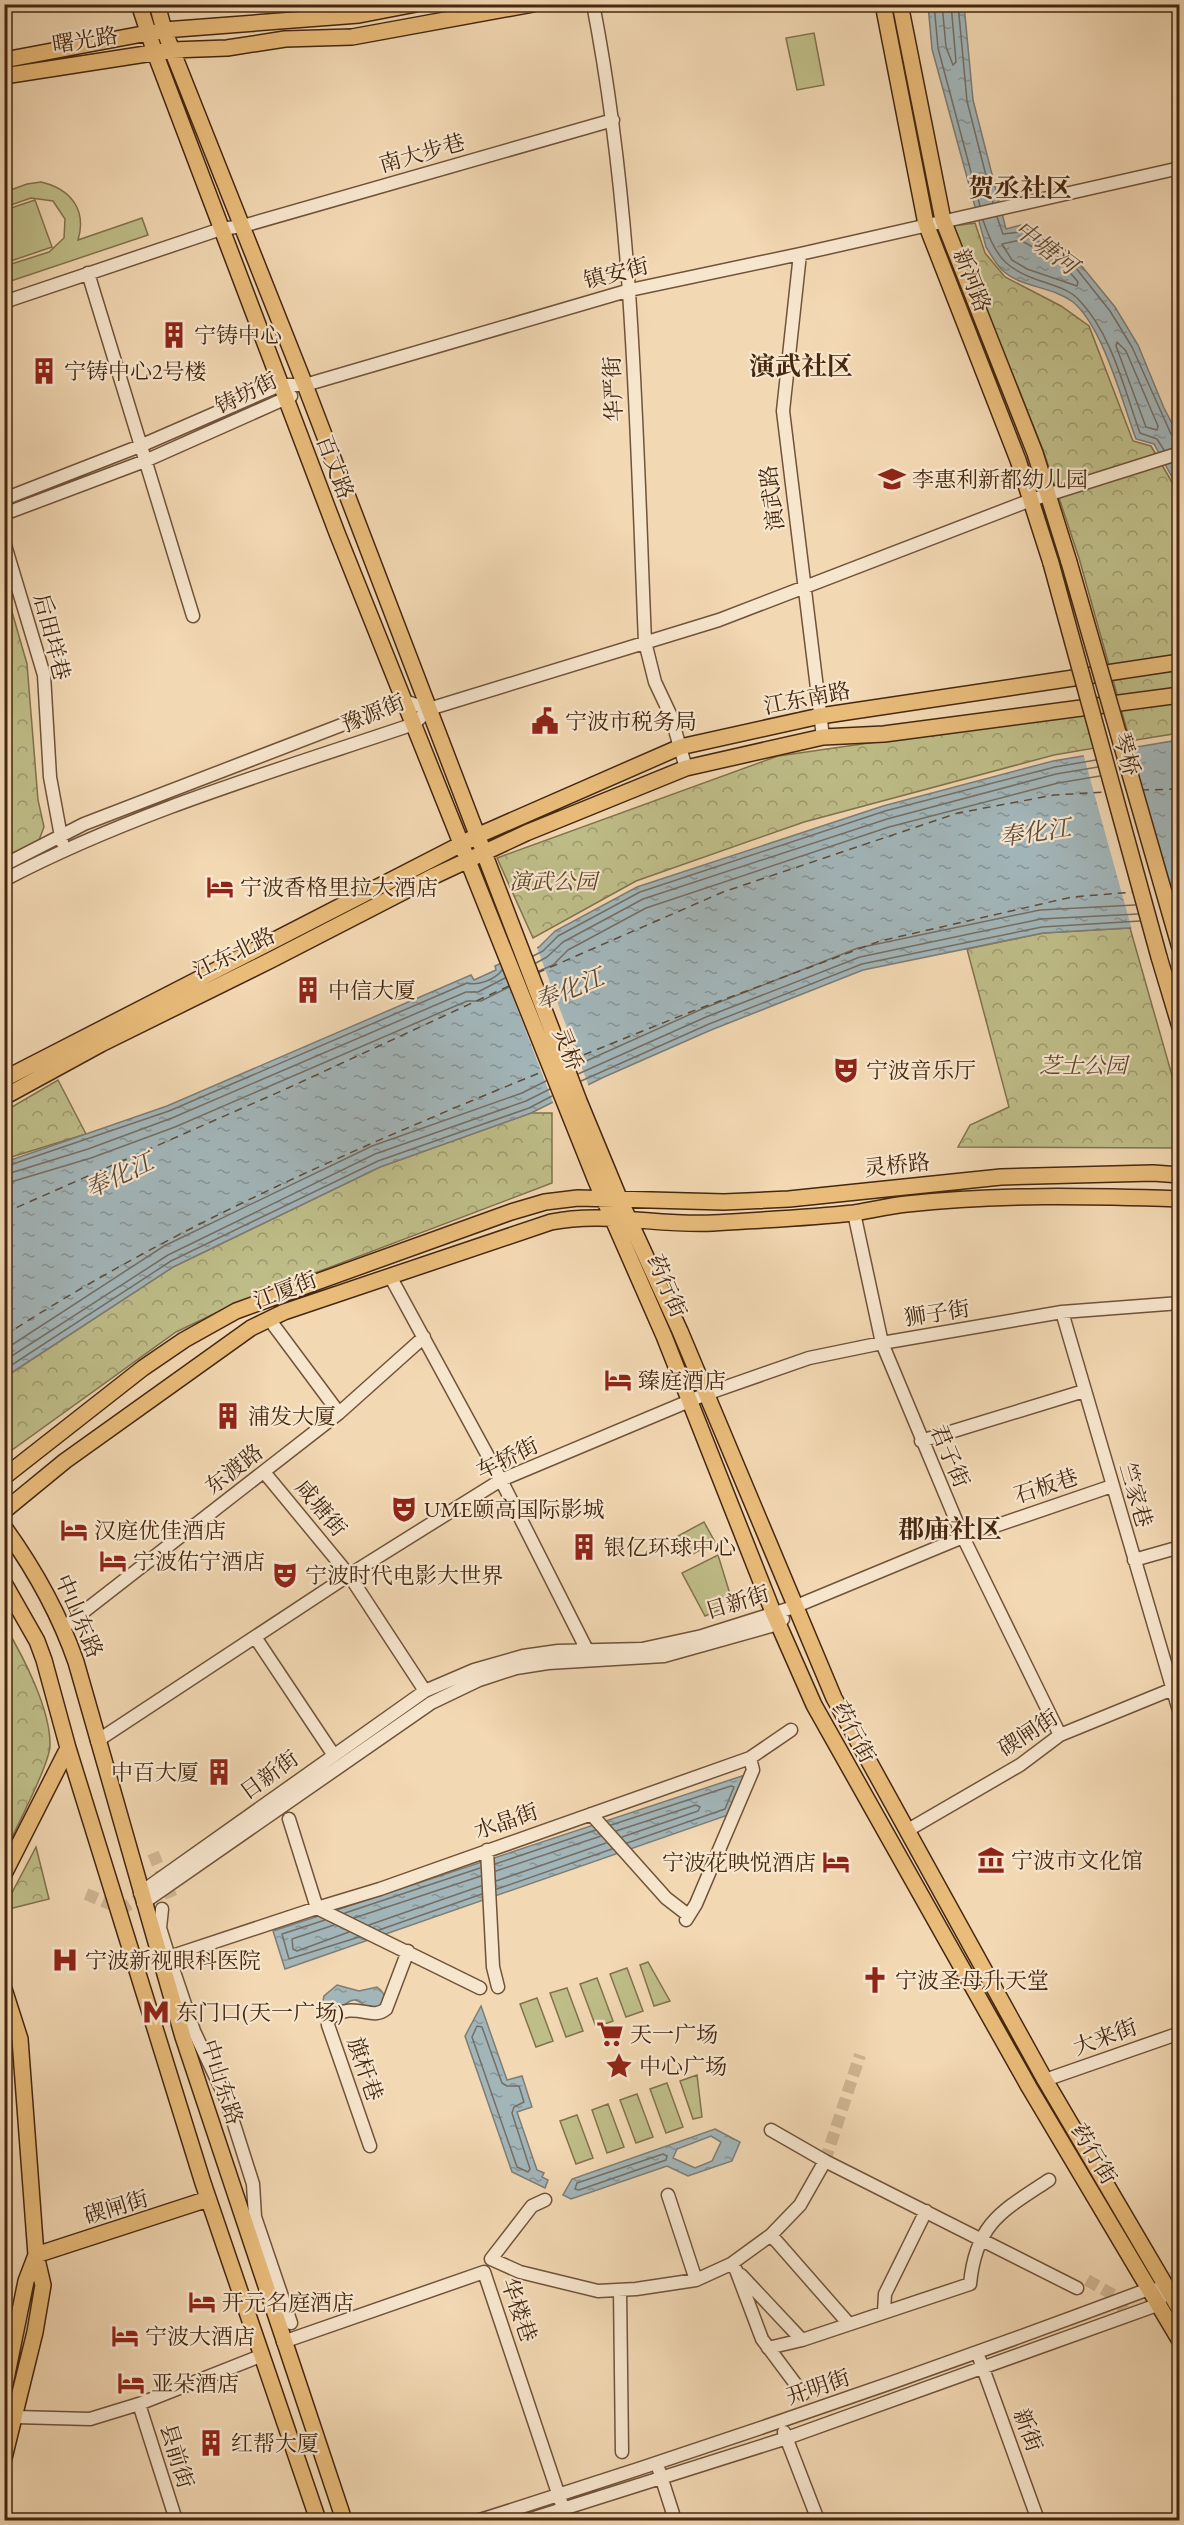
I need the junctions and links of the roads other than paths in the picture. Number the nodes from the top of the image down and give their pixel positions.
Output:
1 (139, 4) edge
2 (157, 4) edge
3 (416, 4) edge
4 (533, 4) edge
5 (593, 4) edge
6 (883, 4) edge
7 (900, 4) edge
8 (357, 10) edge
9 (164, 30) junction
10 (148, 33) junction
11 (172, 50) junction
12 (155, 53) junction
13 (4, 60) edge
14 (4, 76) edge
15 (613, 120) junction
16 (1179, 168) edge
17 (943, 220) junction
18 (926, 224) junction
19 (243, 226) junction
20 (221, 229) junction
21 (800, 254) junction
22 (88, 273) junction
23 (630, 290) junction
24 (4, 302) edge
25 (280, 385) junction
26 (305, 385) junction
27 (286, 400) junction
28 (140, 446) junction
29 (1179, 453) edge
30 (145, 461) junction
31 (1048, 495) junction
32 (4, 499) edge
33 (1032, 500) junction
34 (4, 514) edge
35 (4, 542) edge
36 (1069, 562) joint
37 (1051, 563) joint
38 (804, 588) junction
39 (193, 616) dead end
40 (645, 642) junction
41 (1179, 662) edge
42 (1179, 695) edge
43 (404, 701) junction
44 (429, 710) junction
45 (820, 716) junction
46 (414, 724) junction
47 (823, 737) junction
48 (680, 747) junction
49 (686, 768) junction
50 (60, 834) junction
51 (479, 835) junction
52 (462, 844) junction
53 (64, 849) junction
54 (485, 852) junction
55 (468, 860) junction
56 (4, 865) edge
57 (4, 880) edge
58 (508, 940) junction
59 (1179, 948) edge
60 (1179, 1027) edge
61 (4, 1079) edge
62 (4, 1097) edge
63 (573, 1104) joint
64 (1179, 1175) edge
65 (612, 1199) junction
66 (1179, 1199) edge
67 (854, 1212) junction
68 (613, 1219) junction
69 (630, 1220) junction
70 (390, 1276) junction
71 (1179, 1303) edge
72 (1062, 1311) junction
73 (269, 1319) junction
74 (424, 1337) junction
75 (882, 1343) junction
76 (1084, 1391) junction
77 (706, 1394) junction
78 (690, 1401) junction
79 (339, 1413) junction
80 (921, 1441) junction
81 (264, 1472) junction
82 (4, 1477) edge
83 (501, 1480) junction
84 (1112, 1486) junction
85 (4, 1510) edge
86 (4, 1527) edge
87 (963, 1537) junction
88 (1179, 1547) edge
89 (1134, 1560) junction
90 (349, 1575) junction
91 (4, 1583) edge
92 (794, 1607) junction
93 (776, 1618) junction
94 (64, 1627) junction
95 (255, 1637) junction
96 (587, 1650) junction
97 (1175, 1688) edge
98 (425, 1692) junction
99 (1179, 1714) edge
100 (790, 1730) dead end
101 (1060, 1735) junction
102 (97, 1741) junction
103 (68, 1748) junction
104 (333, 1754) junction
105 (750, 1758) junction
106 (594, 1818) junction
107 (289, 1819) dead end
108 (908, 1830) junction
109 (487, 1854) junction
110 (4, 1874) edge
111 (142, 1898) junction
112 (317, 1908) junction
113 (162, 1909) tunnel mouth
114 (408, 1951) junction
115 (169, 1957) junction
116 (498, 1987) dead end
117 (480, 1988) dead end
118 (4, 1989) edge
119 (1179, 2033) edge
120 (1045, 2080) junction
121 (771, 2130) dead end
122 (370, 2146) dead end
123 (825, 2161) junction
124 (1049, 2180) dead end
125 (668, 2195) dead end
126 (208, 2199) junction
127 (545, 2200) dead end
128 (926, 2211) junction
129 (771, 2235) junction
130 (980, 2239) junction
131 (36, 2255) junction
132 (734, 2267) junction
133 (696, 2280) junction
134 (1173, 2287) edge
135 (1077, 2288) tunnel mouth
136 (1149, 2289) junction
137 (620, 2290) junction
138 (1157, 2305) junction
139 (1179, 2310) edge
140 (884, 2312) junction
141 (291, 2323) dead end
142 (849, 2324) junction
143 (802, 2340) junction
144 (1179, 2341) edge
145 (283, 2342) junction
146 (768, 2348) junction
147 (977, 2354) junction
148 (263, 2355) junction
149 (983, 2368) junction
150 (4, 2389) edge
151 (803, 2394) dead end
152 (139, 2404) junction
153 (16, 2417) junction
154 (781, 2422) junction
155 (787, 2438) junction
156 (622, 2452) dead end
157 (4, 2458) edge
158 (657, 2463) junction
159 (661, 2478) junction
160 (559, 2496) junction
161 (565, 2515) edge
162 (176, 2520) edge
163 (318, 2520) edge
164 (344, 2520) edge
165 (480, 2520) edge
166 (528, 2520) edge
167 (675, 2520) edge
168 (818, 2520) edge
169 (1038, 2520) edge

1 - 10 main road, 百丈路
2 - 9 main road, 百丈路
3 - 8 main road
4 - 11 main road, 曙光路
5 - 15 street, 华严街
6 - 18 main road, 新河路
7 - 17 main road, 新河路
8 - 9 main road
9 - 10 main road
9 - 11 main road, 百丈路
10 - 12 main road, 百丈路
10 - 13 main road
11 - 12 main road, 曙光路
11 - 19 main road, 百丈路
12 - 14 main road, 曙光路
12 - 20 main road, 百丈路
15 - 19 street, 南大步巷
15 - 23 street, 华严街
16 - 17 street, 镇安街
17 - 18 street, 镇安街
17 - 31 main road, 新河路
18 - 21 street, 镇安街
18 - 33 main road, 新河路
19 - 20 street, 南大步巷
19 - 26 main road, 百丈路
20 - 22 street, 南大步巷
20 - 25 main road, 百丈路
21 - 23 street, 镇安街
21 - 38 street, 演武路
22 - 24 street, 南大步巷
22 - 28 street
23 - 26 street, 镇安街
23 - 40 street, 华严街
25 - 26 street, 铸坊街
25 - 27 main road, 百丈路
25 - 28 street, 铸坊街
26 - 27 street, 铸坊街
26 - 44 main road, 百丈路
27 - 30 street, 铸坊街
27 - 43 main road, 百丈路
28 - 30 street
28 - 32 street, 铸坊街
29 - 31 street
30 - 34 street, 铸坊街
30 - 39 street
31 - 33 street
31 - 36 main road, 新河路
33 - 37 main road, 新河路
33 - 38 street
35 - 50 street, 后田垟巷
36 - 59 main road, 琴桥, bridge
37 - 60 main road, 琴桥, bridge
38 - 40 street
38 - 45 street, 演武路
40 - 44 street
40 - 48 street, 华严街
41 - 45 main road, 江东南路
42 - 47 main road, 江东南路
43 - 44 street, 豫源街
43 - 46 main road, 百丈路
43 - 50 street, 豫源街
44 - 46 street, 豫源街
44 - 51 main road, 百丈路
45 - 47 street, 演武路
45 - 48 main road, 江东南路
46 - 52 main road, 百丈路
46 - 53 street, 豫源街
47 - 49 main road, 江东南路
48 - 49 street, 华严街
48 - 51 main road, 江东南路
49 - 54 main road, 江东南路
50 - 53 street, 后田垟巷
50 - 56 street, 豫源街
51 - 52 main road, 江东南路
51 - 54 main road, 百丈路
52 - 55 main road, 百丈路
52 - 61 main road, 江东北路
53 - 57 street, 豫源街
54 - 55 main road, 江东北路
54 - 58 main road, 百丈路
55 - 58 main road, 百丈路
55 - 62 main road, 江东北路
58 - 63 main road, 灵桥
63 - 65 main road, 药行街
64 - 65 main road, 灵桥路
65 - 68 main road, 药行街
65 - 69 main road, 药行街
65 - 82 main road, 江厦街
66 - 67 main road, 灵桥路
67 - 69 main road, 灵桥路
67 - 75 street, 君子街
68 - 69 main road, 江厦街
68 - 70 main road, 江厦街
68 - 78 main road, 药行街
69 - 77 main road, 药行街
70 - 73 main road, 江厦街
70 - 74 street
71 - 72 street, 狮子街
72 - 75 street, 狮子街
72 - 76 street, 竺家巷
73 - 79 street
73 - 85 main road, 江厦街
74 - 79 street, 东渡路
74 - 83 street
75 - 77 street, 狮子街
75 - 80 street, 君子街
76 - 80 street
76 - 84 street, 竺家巷
77 - 78 street, 车轿街
77 - 92 main road, 药行街
78 - 83 street, 车轿街
78 - 93 main road, 药行街
79 - 81 street, 东渡路
80 - 87 street, 君子街
81 - 90 street, 咸塘街
81 - 94 street, 东渡路
83 - 90 street, 车轿街
83 - 96 street
84 - 87 street, 石板巷
84 - 89 street, 竺家巷
86 - 94 main road, 中山东路
87 - 92 street, 石板巷
87 - 101 street, 君子街
88 - 89 street
89 - 97 street, 竺家巷
90 - 95 street, 车轿街
90 - 98 street, 咸塘街
91 - 103 main road
92 - 93 street, 日新街
92 - 108 main road, 药行街
93 - 96 street, 日新街
93 - 111 street, 日新街
93 - 136 main road, 药行街
94 - 102 main road, 中山东路
95 - 102 street, 车轿街
95 - 104 street
96 - 98 street, 日新街
97 - 99 street, 竺家巷
97 - 101 street, 碶闸街
98 - 104 street, 日新街
100 - 105 street, 水晶街
101 - 108 street, 碶闸街
102 - 111 main road, 中山东路
103 - 110 main road
103 - 126 main road
104 - 111 street, 日新街
105 - 106 street, 水晶街
105 - 106 street
106 - 109 street, 水晶街
107 - 112 street
108 - 120 main road, 药行街
109 - 112 street, 水晶街
109 - 116 street
111 - 145 main road, 中山东路
112 - 114 street
112 - 115 street, 水晶街
113 - 115 street, 中山东路
114 - 117 street
114 - 122 street, 旗杆巷
115 - 141 street, 中山东路
118 - 131 main road
119 - 120 street, 大来街
120 - 134 main road, 药行街
121 - 123 street
123 - 128 street
123 - 129 street
124 - 130 street
125 - 133 street
126 - 131 main road, 碶闸街
126 - 148 main road
127 - 137 street
128 - 130 street
128 - 140 street
129 - 132 street
129 - 142 street
130 - 135 street
130 - 140 street
131 - 150 main road
131 - 153 main road
132 - 133 street
132 - 143 street
132 - 146 street
133 - 137 street
134 - 136 street, 开明街
134 - 138 street
134 - 139 main road, 药行街
136 - 138 main road, 药行街
136 - 147 street, 开明街
137 - 156 street
138 - 144 main road, 药行街
138 - 149 street, 开明街
140 - 142 street
142 - 143 street
143 - 146 street
145 - 160 street, 华楼巷
145 - 164 main road, 中山东路
146 - 151 street
147 - 149 street, 新街
147 - 154 street, 开明街
148 - 152 street
148 - 163 main road
149 - 155 street, 开明街
149 - 169 street, 新街
152 - 153 street
152 - 162 street, 县前街
153 - 157 main road
154 - 155 street
154 - 158 street, 开明街
155 - 159 street, 开明街
155 - 168 street
158 - 159 street
158 - 160 street, 开明街
159 - 161 street, 开明街
159 - 167 street
160 - 161 street
160 - 165 street, 开明街
161 - 166 street, 开明街

